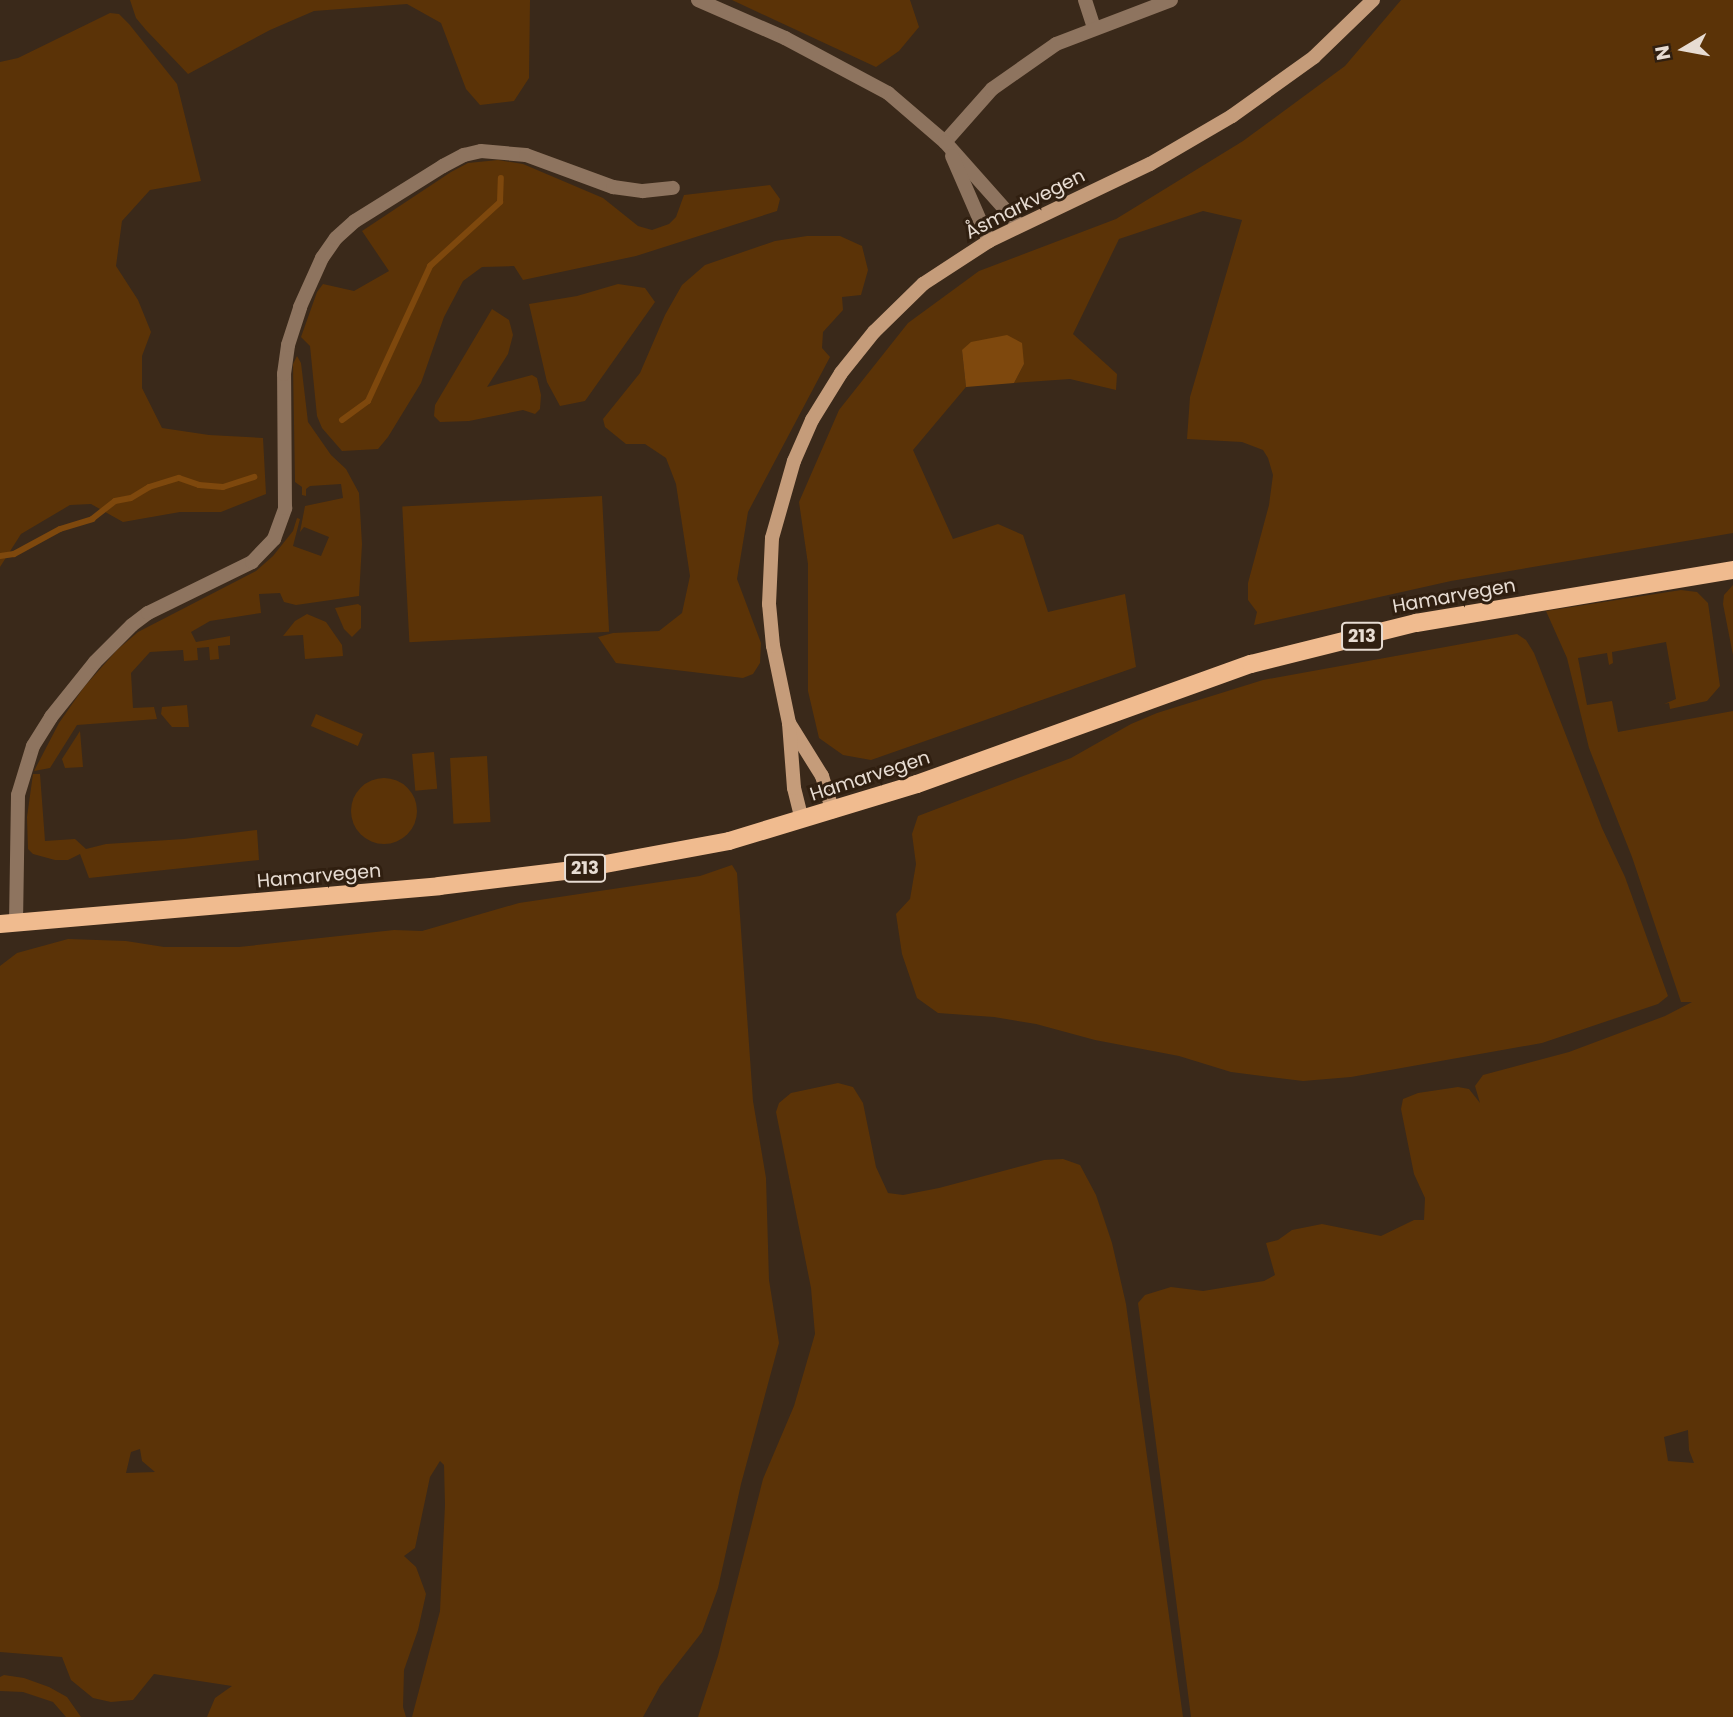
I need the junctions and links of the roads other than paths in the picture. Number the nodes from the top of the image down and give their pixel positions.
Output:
1 (698, 0) edge
2 (1085, 0) edge
3 (1171, 0) edge
4 (1373, 0) edge
5 (1094, 28) junction
6 (945, 142) junction
7 (674, 188) dead end
8 (1020, 225) junction
9 (989, 241) junction
10 (1733, 570) edge
11 (789, 723) junction
12 (832, 811) junction
13 (802, 820) junction
14 (8, 924) edge

1 - 6 street
2 - 5 street
3 - 5 street
4 - 8 main road, Åsmarkvegen
5 - 6 street
6 - 8 street
6 - 9 street
7 - 14 street
8 - 9 main road, Åsmarkvegen
9 - 11 main road, Åsmarkvegen
10 - 12 main road, Hamarvegen / 213
11 - 12 main road, Åsmarkvegen
11 - 13 main road, Åsmarkvegen
12 - 13 main road, Hamarvegen / 213
13 - 14 main road, Hamarvegen / 213

